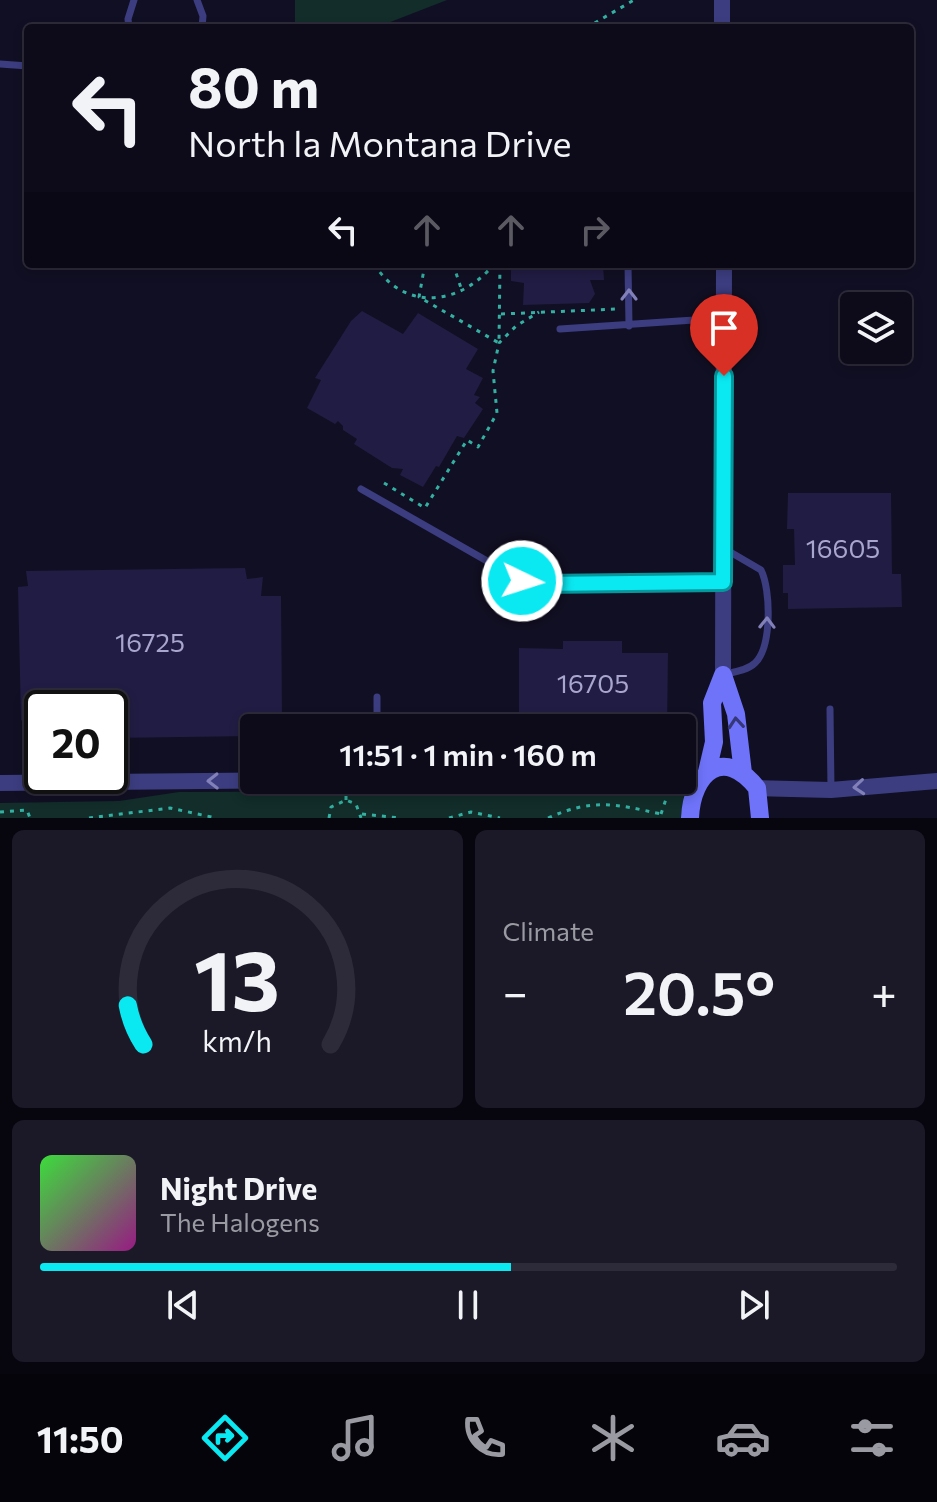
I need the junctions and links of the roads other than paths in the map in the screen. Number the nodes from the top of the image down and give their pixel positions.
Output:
1 (134, 0) edge
2 (197, 0) edge
3 (722, 0) edge
4 (129, 24) edge
5 (202, 24) edge
6 (722, 24) edge
7 (0, 64) edge
8 (24, 66) edge
9 (628, 268) edge
10 (724, 268) edge
11 (724, 318) junction
12 (629, 326) junction
13 (560, 329) dead end
14 (361, 489) dead end
15 (724, 549) junction
16 (723, 582) junction
17 (723, 675) junction
18 (377, 697) dead end
19 (830, 709) dead end
20 (377, 714) edge
21 (743, 773) junction
22 (703, 776) junction
23 (696, 777) edge
24 (240, 781) edge
25 (937, 781) edge
26 (0, 783) edge
27 (757, 788) junction
28 (831, 790) junction
29 (690, 818) edge
30 (760, 818) edge

1 - 4 lane
2 - 5 lane
3 - 6 street
7 - 8 lane
12 -> 9 lane
10 - 11 street
11 - 12 lane
11 - 15 street
12 - 13 lane
14 - 16 lane
15 - 16 street
17 -> 15 lane
16 - 17 street
21 -> 17 main road
17 - 22 main road
18 - 20 lane
19 - 28 lane
21 - 22 main road
21 - 27 main road
22 - 23 street
22 - 29 main road
24 -> 26 street
25 -> 28 street
27 - 28 street
27 - 30 main road

